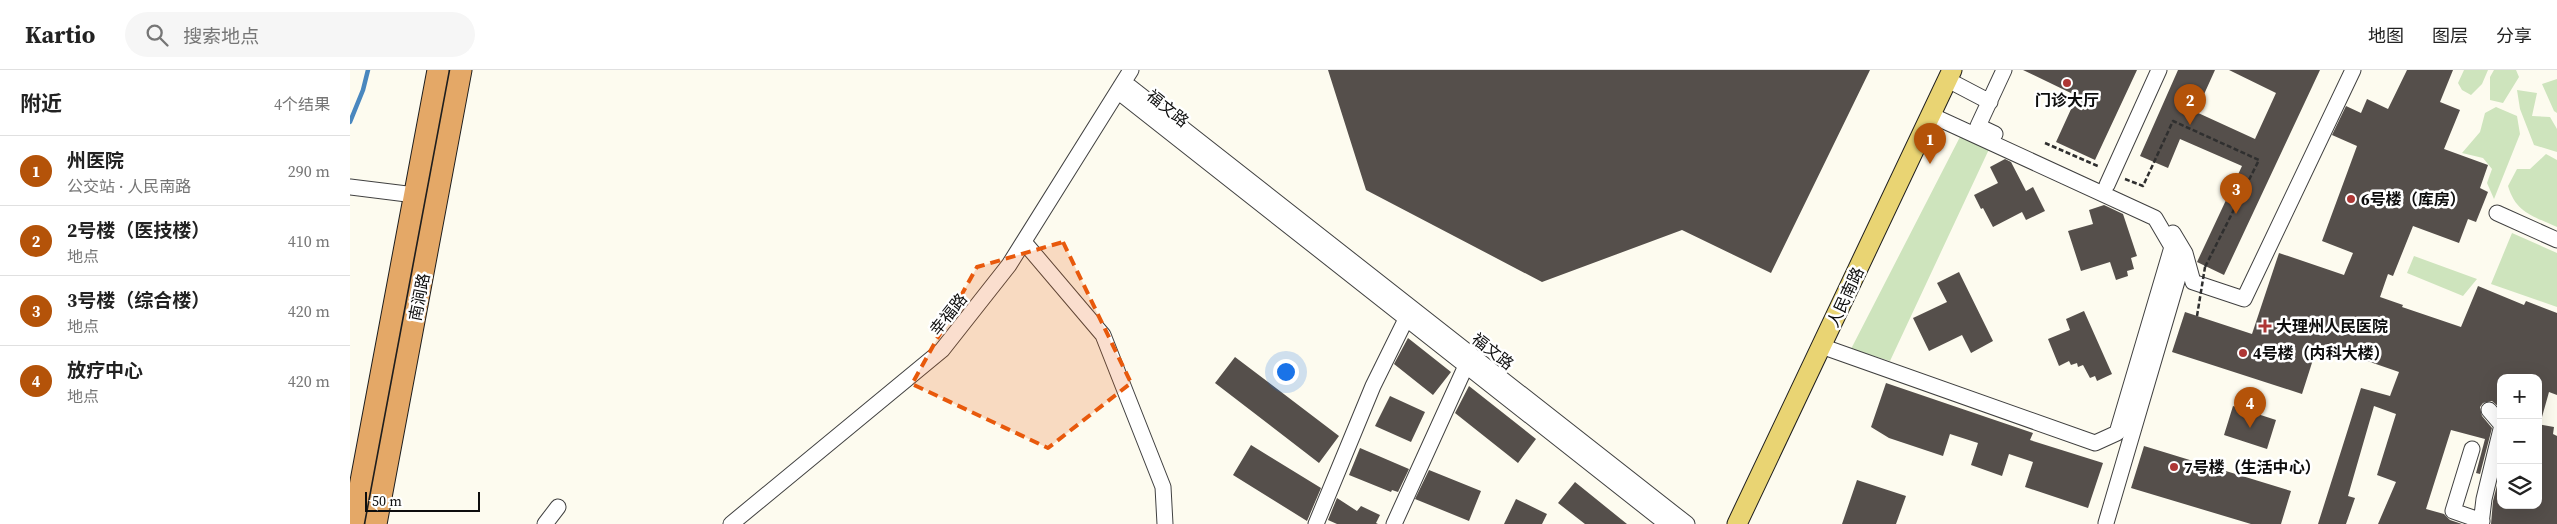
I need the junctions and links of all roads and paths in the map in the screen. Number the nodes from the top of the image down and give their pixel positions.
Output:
1 (438, 70) edge
2 (461, 70) edge
3 (1131, 70) edge
4 (2004, 70) edge
5 (2159, 70) edge
6 (2352, 70) edge
7 (1950, 75) edge
8 (1121, 86) junction
9 (1990, 102) junction
10 (1932, 115) junction
11 (2154, 162) dead end
12 (2107, 185) junction
13 (350, 187) edge
14 (415, 195) junction
15 (437, 199) junction
16 (2497, 214) dead end
17 (2557, 240) edge
18 (1024, 242) junction
19 (2185, 253) junction
20 (1408, 315) junction
21 (2196, 316) dead end
22 (1821, 346) junction
23 (1468, 361) junction
24 (2488, 410) dead end
25 (2497, 420) edge
26 (2497, 445) edge
27 (2472, 449) dead end
28 (558, 507) dead end
29 (2482, 522) edge
30 (2106, 523) edge
31 (353, 524) edge
32 (376, 524) edge
33 (545, 524) edge
34 (731, 524) edge
35 (1165, 524) edge
36 (1316, 524) edge
37 (1394, 524) edge
38 (1667, 524) edge
39 (1687, 524) edge
40 (1737, 524) edge

1 - 14 highway, 南涧路
2 - 15 highway, 南涧路
3 - 8 street, 幸福路
4 - 9 street
5 - 12 street
6 - 19 street
7 - 9 street
7 - 10 main road, 人民南路
8 - 18 street, 幸福路
8 - 20 street, 福文路
9 - 12 street
10 - 22 main road, 人民南路
10 - 22 street
11 - 21 path, bridge
12 - 19 street
13 - 14 street
14 - 15 highway
14 - 31 highway, 南涧路
15 - 32 highway, 南涧路
16 - 17 street
18 - 34 street, 幸福路
18 - 35 street
19 - 30 street
20 - 23 street, 福文路
20 - 36 street
22 - 40 main road, 人民南路
23 - 37 street
23 - 38 street, 福文路
23 - 39 street, 福文路
24 - 25 street
26 - 29 street
27 - 29 street
28 - 33 street

